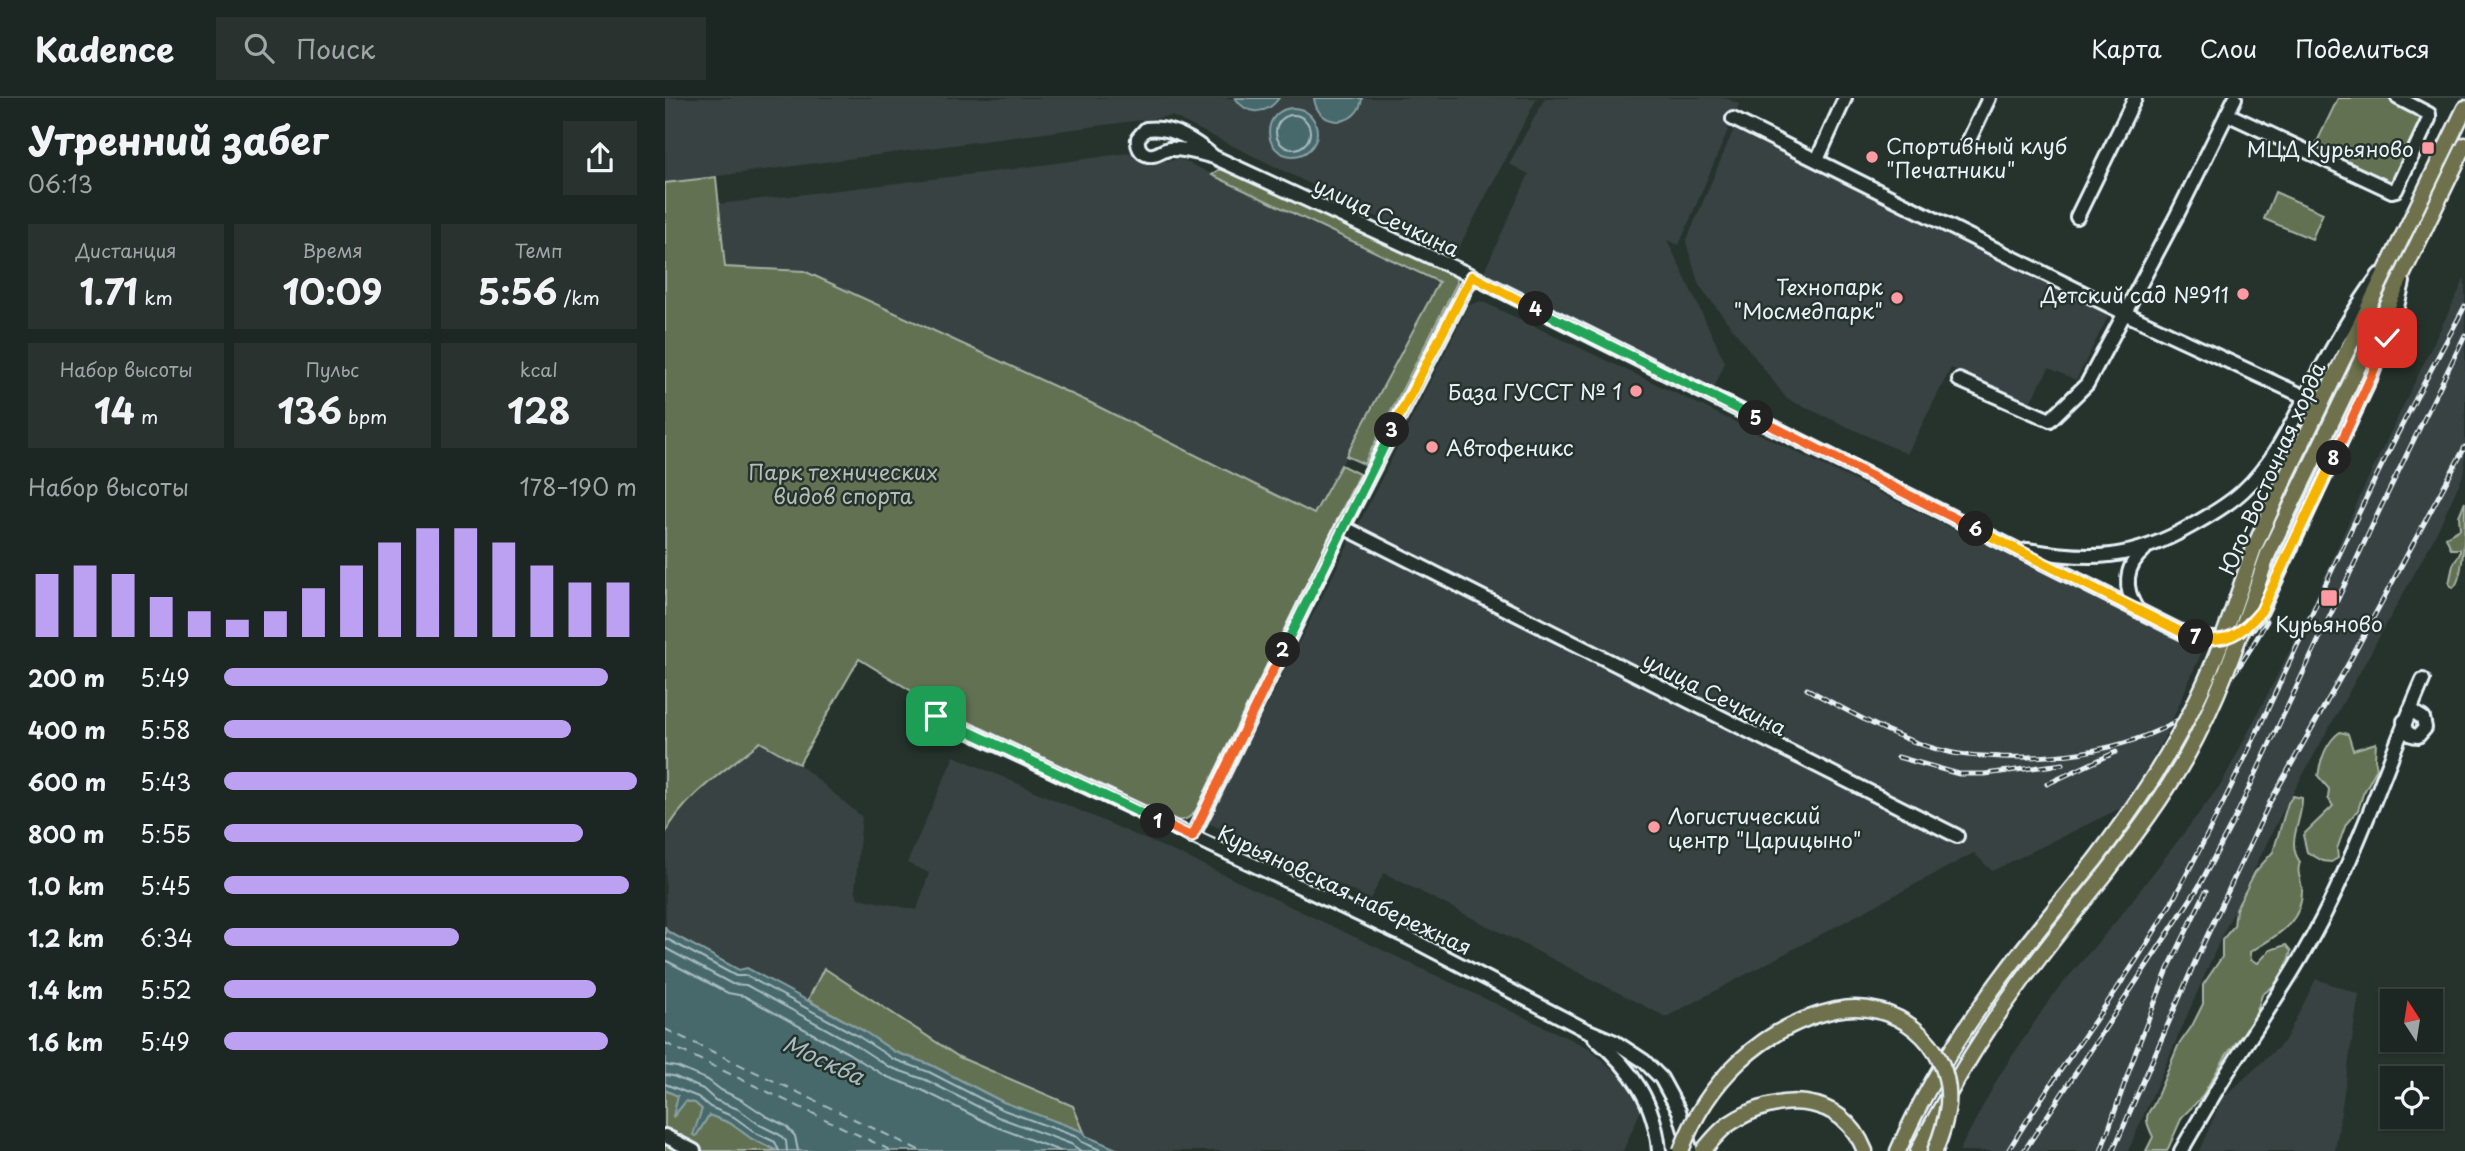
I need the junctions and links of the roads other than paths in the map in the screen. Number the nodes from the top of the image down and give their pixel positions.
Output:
1 (1845, 98) edge
2 (1989, 98) edge
3 (2135, 98) edge
4 (2235, 98) edge
5 (2398, 98) edge
6 (2465, 108) edge
7 (2227, 114) junction
8 (1733, 120) dead end
9 (1968, 142) dead end
10 (2465, 145) edge
11 (1214, 157) junction
12 (1817, 160) junction
13 (2077, 217) dead end
14 (2392, 258) junction
15 (2407, 264) junction
16 (1472, 276) junction
17 (2125, 313) junction
18 (1959, 380) dead end
19 (2299, 394) dead end
20 (1343, 527) junction
21 (2147, 548) junction
22 (2015, 549) junction
23 (2137, 610) junction
24 (2423, 680) dead end
25 (2407, 715) junction
26 (936, 716) dead end
27 (2414, 736) junction
28 (2394, 750) junction
29 (1957, 836) dead end
30 (1192, 837) junction
31 (1584, 1029) junction
32 (665, 1136) edge
33 (694, 1151) edge
34 (1659, 1151) edge
35 (1681, 1151) edge
36 (1691, 1151) edge
37 (1703, 1151) edge
38 (1865, 1151) edge
39 (1898, 1151) edge
40 (1918, 1151) edge
41 (1935, 1151) edge
42 (2181, 1151) edge

1 - 12 street
2 - 9 street
3 - 13 street
4 - 7 street
5 - 7 street
6 - 14 main road, Юго-Восточная хорда
7 - 17 street
8 - 12 street
10 - 15 main road, Юго-Восточная хорда
11 - 11 street, улица Сечкина
11 - 16 street, улица Сечкина
12 - 17 street
14 - 21 street
14 - 39 main road, Юго-Восточная хорда, bridge
15 - 23 street, улица Сечкина
15 - 40 main road, Юго-Восточная хорда, bridge
16 - 20 street
16 - 22 street, улица Сечкина
17 - 18 street
17 - 19 street
20 - 29 street, улица Сечкина
20 - 30 street
21 - 22 street
21 - 23 street
22 - 23 street, улица Сечкина
24 - 25 street
25 - 27 street
25 - 27 street
25 - 28 street
26 - 30 street, Курьяновская набережная
27 - 28 street
28 - 42 street
30 - 31 street, Курьяновская набережная
31 - 34 street, Курьяновская набережная
31 - 36 street, Курьяновская набережная
32 - 33 street
35 - 41 main road, bridge
37 - 38 main road

